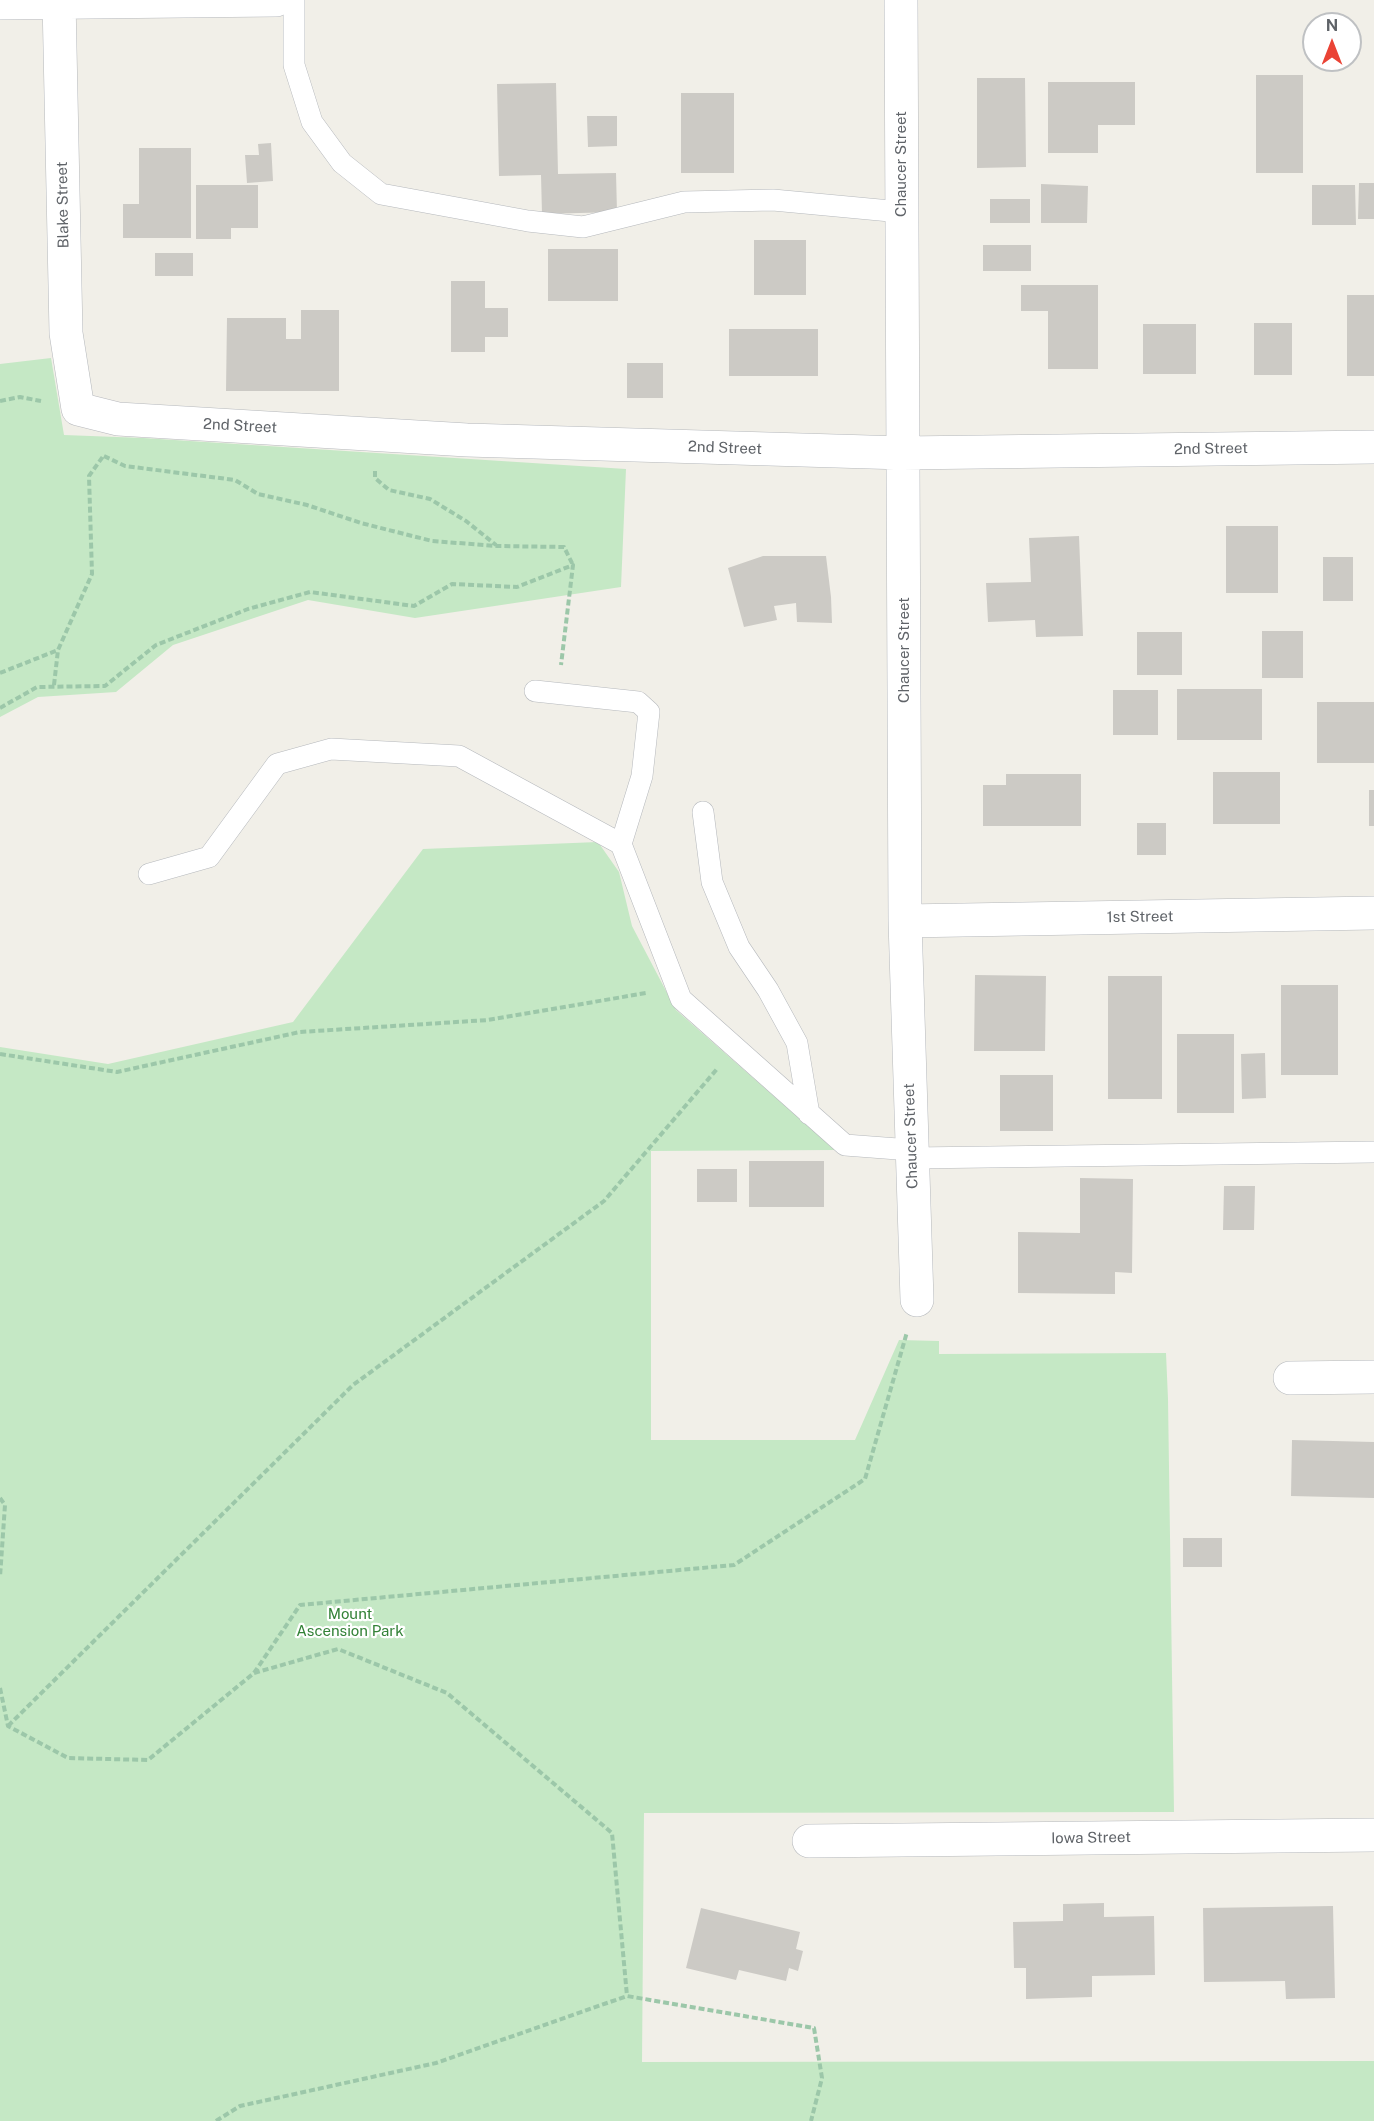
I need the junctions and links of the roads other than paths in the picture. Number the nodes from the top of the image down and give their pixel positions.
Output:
1 (276, 0) edge
2 (294, 0) edge
3 (901, 0) edge
4 (59, 1) edge
5 (0, 3) edge
6 (901, 212) junction
7 (78, 409) joint
8 (1374, 447) edge
9 (903, 453) junction
10 (535, 691) dead end
11 (703, 812) dead end
12 (621, 844) junction
13 (149, 874) dead end
14 (1374, 913) edge
15 (905, 921) junction
16 (809, 1114) junction
17 (1374, 1152) edge
18 (911, 1154) junction
19 (917, 1300) road end
20 (1374, 1377) edge
21 (1290, 1378) dead end
22 (1374, 1835) edge
23 (809, 1841) dead end

1 - 4 street
2 - 6 lane
3 - 6 street, Chaucer Street
4 - 5 street
4 - 7 street, Blake Street
6 - 9 street, Chaucer Street
7 - 9 street, 2nd Street
8 - 9 street, 2nd Street
9 - 15 street, Chaucer Street
10 - 12 lane
11 - 16 lane
12 - 13 lane
12 - 16 lane
14 - 15 street, 1st Street
15 - 18 street, Chaucer Street
16 - 18 lane
17 - 18 lane
18 - 19 street, Chaucer Street
20 - 21 street
22 - 23 street, Iowa Street

